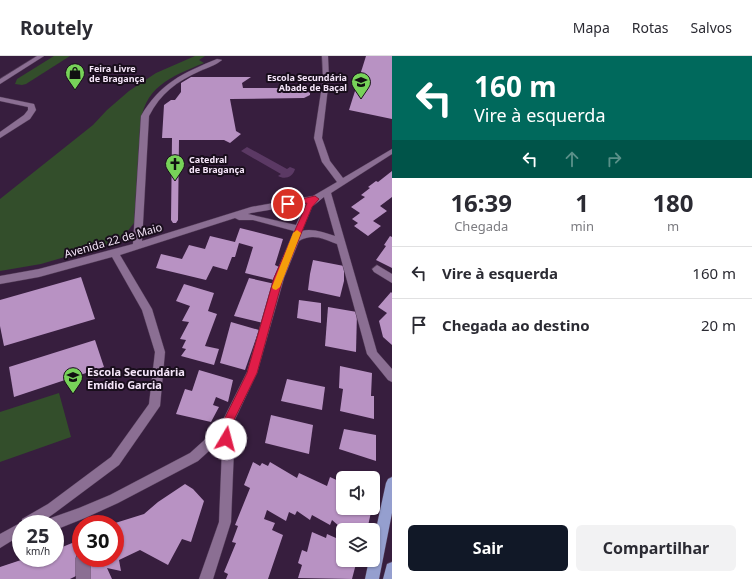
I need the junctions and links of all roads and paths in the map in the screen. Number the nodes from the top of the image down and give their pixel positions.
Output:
1 (41, 56) edge
2 (325, 56) edge
3 (219, 60) dead end
4 (0, 82) edge
5 (0, 99) edge
6 (0, 136) edge
7 (392, 151) edge
8 (342, 183) junction
9 (327, 193) junction
10 (312, 203) junction
11 (231, 217) junction
12 (296, 234) junction
13 (340, 242) junction
14 (137, 246) junction
15 (114, 253) junction
16 (377, 269) dead end
17 (392, 279) edge
18 (0, 280) edge
19 (392, 377) edge
20 (224, 430) junction
21 (392, 483) edge
22 (41, 515) edge
23 (88, 515) edge
24 (12, 534) edge
25 (12, 538) edge
26 (0, 541) edge
27 (83, 567) edge
28 (392, 569) edge
29 (83, 579) edge
30 (206, 579) edge
31 (372, 579) edge
32 (390, 579) edge

1 - 4 street
2 - 8 street
3 - 14 street
5 - 6 street
7 - 8 street, Avenida 22 de Maio
8 - 9 street, Avenida 22 de Maio
9 - 10 street, Avenida 22 de Maio
9 - 13 street
10 - 11 street, Avenida 22 de Maio
10 - 12 street
11 - 12 street
11 - 14 street, Avenida 22 de Maio
12 - 13 street
12 - 20 street
13 - 19 street
14 - 15 street, Avenida 22 de Maio
15 - 18 street, Avenida 22 de Maio
15 - 22 street
16 - 17 street
20 - 23 street
20 - 30 street
21 - 31 main road
24 - 26 street
25 - 26 street
27 - 29 street
28 - 32 main road

